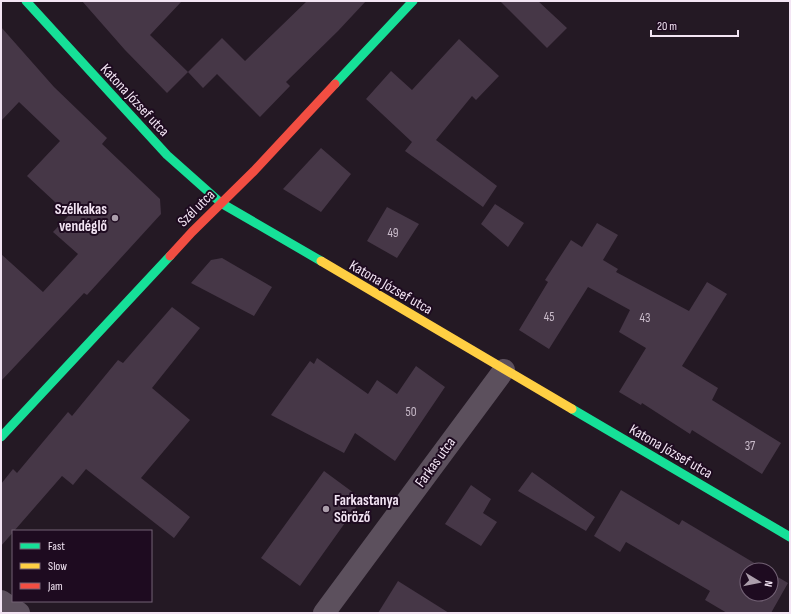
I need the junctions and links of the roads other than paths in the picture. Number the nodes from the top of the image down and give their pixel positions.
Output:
1 (26, 1) edge
2 (414, 1) edge
3 (221, 203) junction
4 (504, 370) junction
5 (1, 437) edge
6 (790, 537) edge
7 (1, 601) edge
8 (19, 613) edge
9 (324, 613) edge

1 - 3 street, Katona József utca
2 - 3 street, Szél utca
3 - 4 street, Katona József utca
3 - 5 street, Szél utca
4 - 6 street, Katona József utca
4 - 9 street, Farkas utca
7 - 8 street

